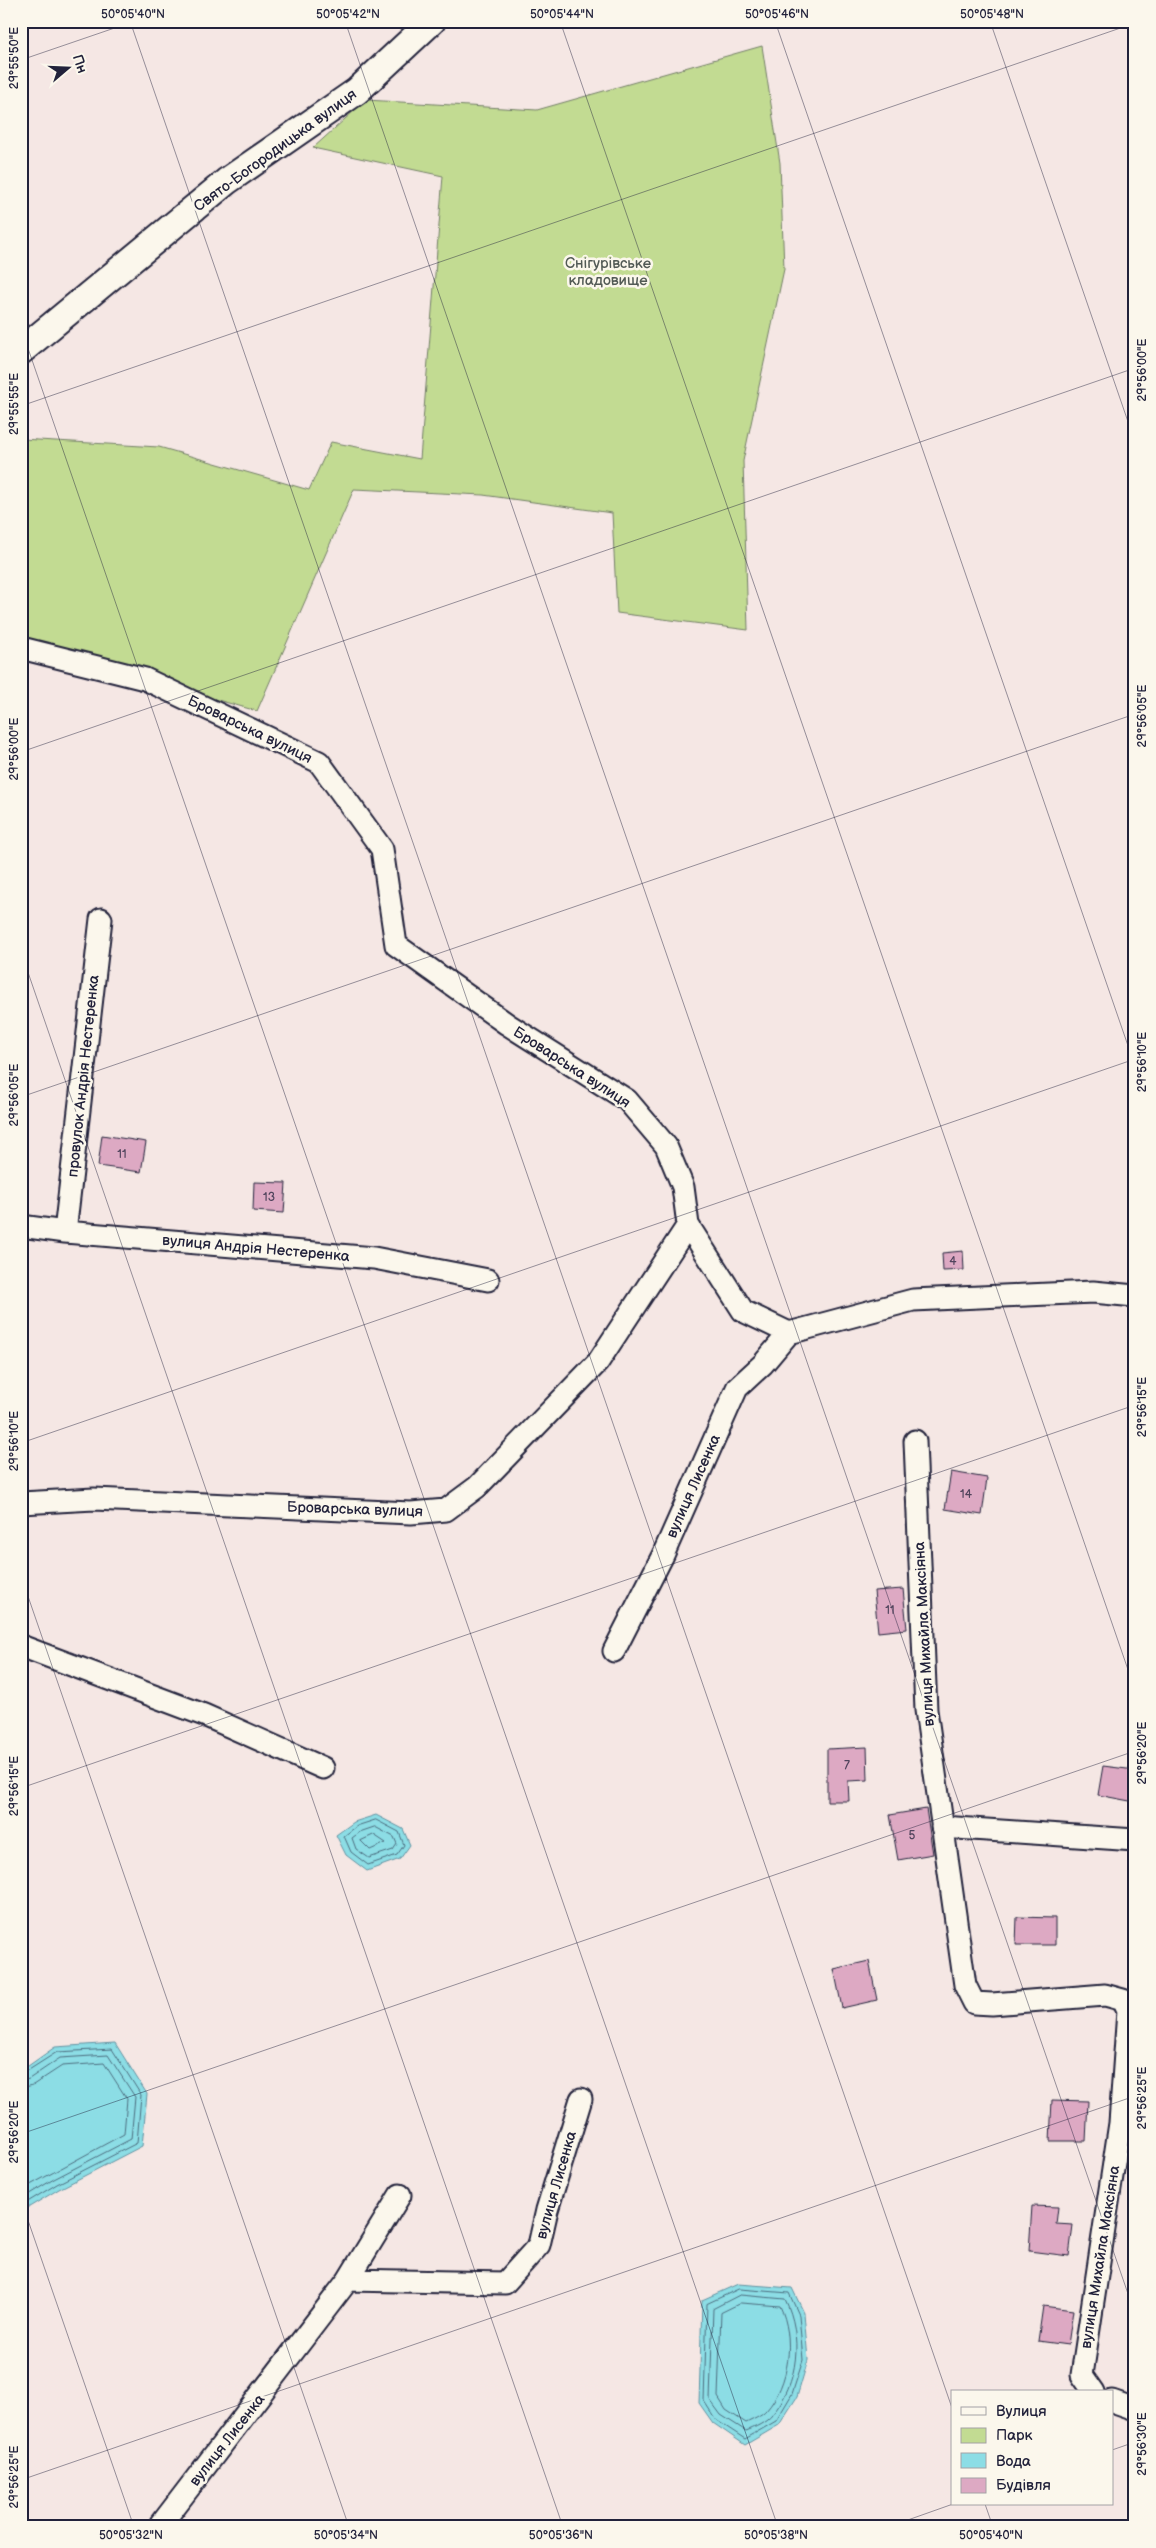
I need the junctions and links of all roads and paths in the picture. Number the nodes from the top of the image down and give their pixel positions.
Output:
1 (432, 21) edge
2 (22, 347) edge
3 (21, 648) edge
4 (101, 920) dead end
5 (688, 1225) junction
6 (21, 1226) edge
7 (65, 1232) junction
8 (488, 1280) dead end
9 (1135, 1296) edge
10 (789, 1333) junction
11 (915, 1441) dead end
12 (21, 1503) edge
13 (21, 1646) edge
14 (614, 1651) dead end
15 (323, 1768) dead end
16 (942, 1827) junction
17 (1135, 1840) edge
18 (581, 2099) dead end
19 (400, 2195) dead end
20 (348, 2280) junction
21 (1093, 2390) edge
22 (1114, 2402) edge
23 (1135, 2408) edge
24 (159, 2527) edge

1 - 2 street, Свято-Богородицька вулиця
3 - 5 street, Броварська вулиця
4 - 7 street, провулок Андрія Нестеренка
5 - 10 street
5 - 12 street, Броварська вулиця
6 - 7 street, вулиця Андрія Нестеренка
7 - 8 street, вулиця Андрія Нестеренка
9 - 10 street
10 - 14 street, вулиця Лисенка
11 - 16 street, вулиця Михайла Максіяна
13 - 15 street
16 - 17 street
16 - 21 street, вулиця Михайла Максіяна
18 - 20 street, вулиця Лисенка
19 - 20 street, вулиця Лисенка
20 - 24 street, вулиця Лисенка
22 - 23 street

